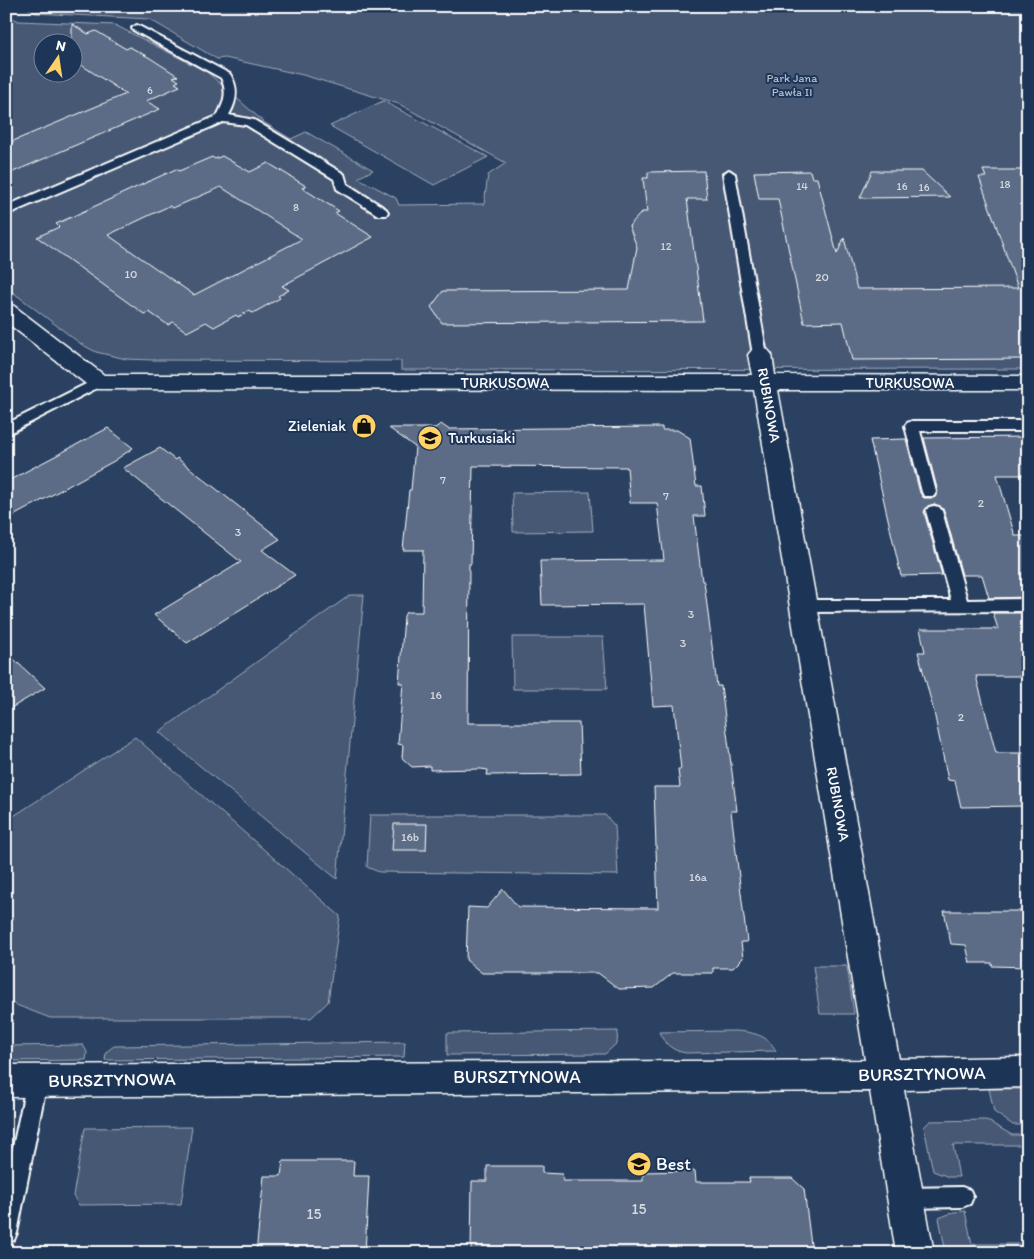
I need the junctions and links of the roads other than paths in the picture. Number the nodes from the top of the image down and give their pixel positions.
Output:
1 (137, 28) dead end
2 (220, 118) junction
3 (729, 174) dead end
4 (6, 211) edge
5 (382, 212) dead end
6 (6, 311) edge
7 (760, 355) joint
8 (98, 382) junction
9 (765, 383) junction
10 (1028, 383) edge
11 (1028, 426) edge
12 (6, 430) edge
13 (929, 492) dead end
14 (934, 511) dead end
15 (961, 605) junction
16 (1028, 605) edge
17 (804, 606) junction
18 (1028, 1072) edge
19 (884, 1075) junction
20 (21, 1081) edge
21 (962, 1197) dead end
22 (905, 1198) junction
23 (6, 1233) edge
24 (915, 1253) edge

1 - 2 lane
2 - 4 lane
2 - 5 lane
3 - 7 lane
6 - 8 street
7 - 9 street, RUBINOWA
8 - 9 street, TURKUSOWA
8 - 12 lane
9 - 10 street, TURKUSOWA
9 - 17 street, RUBINOWA
11 - 13 lane
14 - 15 lane
15 - 16 lane
15 - 17 lane
17 - 19 street, RUBINOWA
18 - 19 street, BURSZTYNOWA
19 - 20 street, BURSZTYNOWA
19 - 22 street, RUBINOWA
20 - 23 lane
21 - 22 lane
22 - 24 street, RUBINOWA

